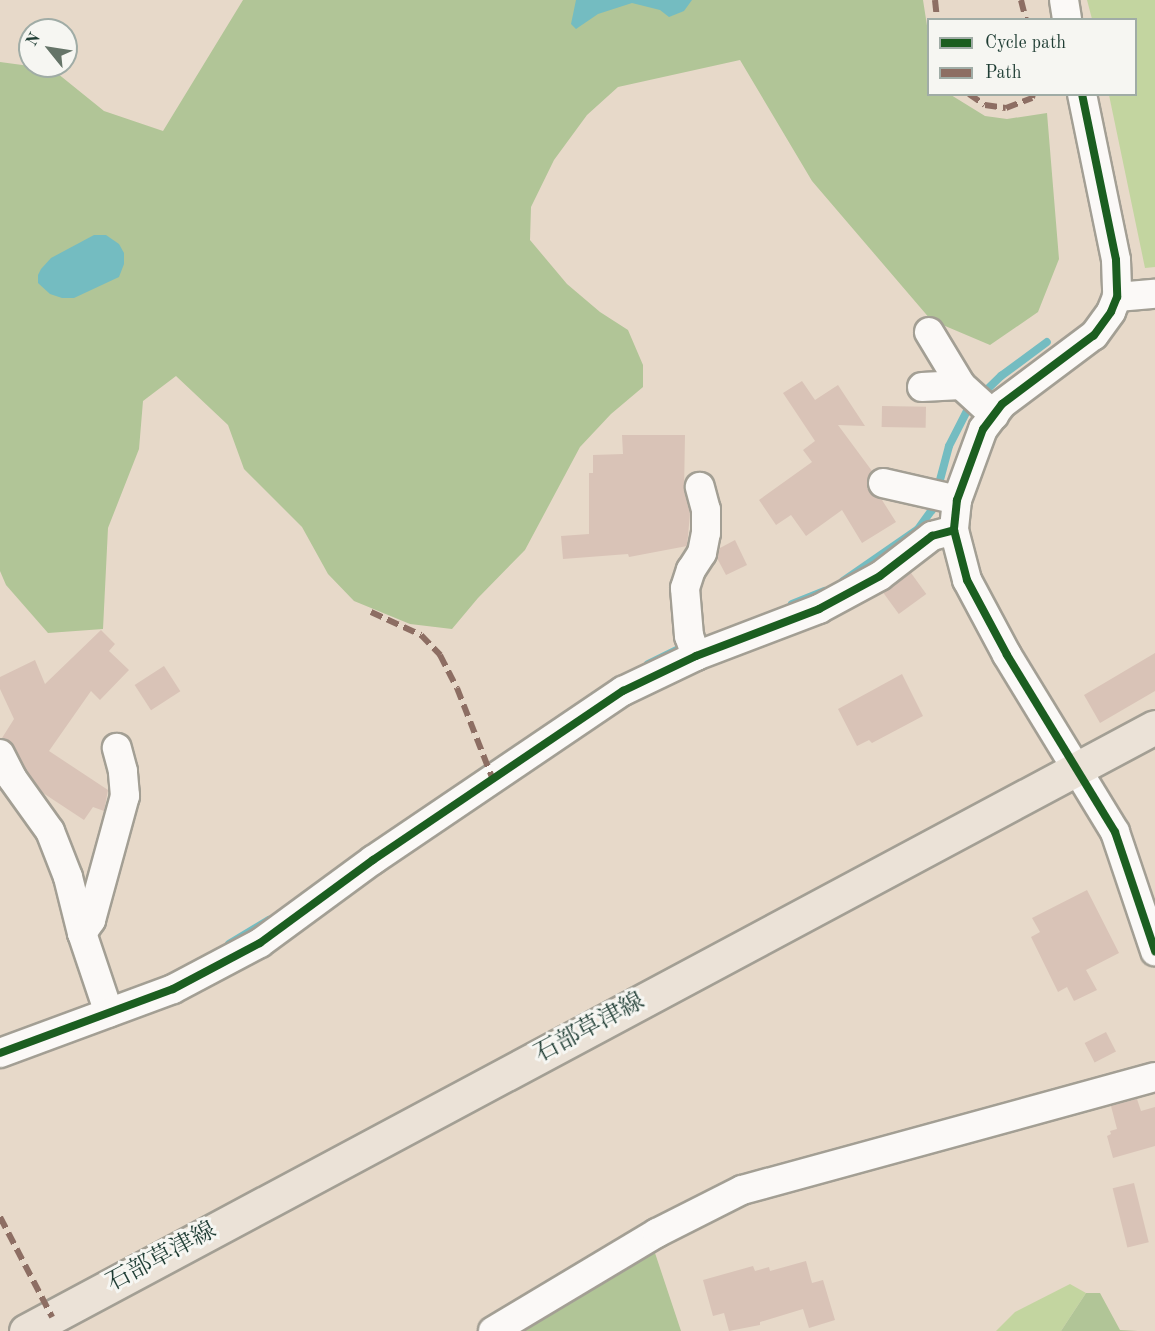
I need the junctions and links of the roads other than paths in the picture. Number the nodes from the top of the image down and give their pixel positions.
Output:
1 (1064, 0) edge
2 (1067, 18) edge
3 (1082, 96) edge
4 (1155, 294) edge
5 (1117, 297) junction
6 (928, 332) dead end
7 (922, 387) dead end
8 (976, 399) junction
9 (883, 483) dead end
10 (700, 487) dead end
11 (943, 496) junction
12 (954, 530) junction
13 (693, 646) junction
14 (1155, 727) edge
15 (117, 748) dead end
16 (0, 754) edge
17 (1075, 769) junction
18 (82, 933) junction
19 (1155, 951) edge
20 (107, 1006) junction
21 (0, 1053) edge
22 (1155, 1077) edge
23 (26, 1331) edge
24 (493, 1331) edge

1 - 2 street
3 - 5 street
4 - 5 street
5 - 8 street
6 - 8 street
7 - 8 street
8 - 11 street
9 - 11 street
10 - 13 street
11 - 12 street
12 - 13 street
12 - 17 street
13 - 20 street
14 - 17 main road, 石部草津線
15 - 18 street
16 - 18 street
17 - 19 street
17 - 23 main road, 石部草津線
18 - 20 street
20 - 21 street
22 - 24 street

